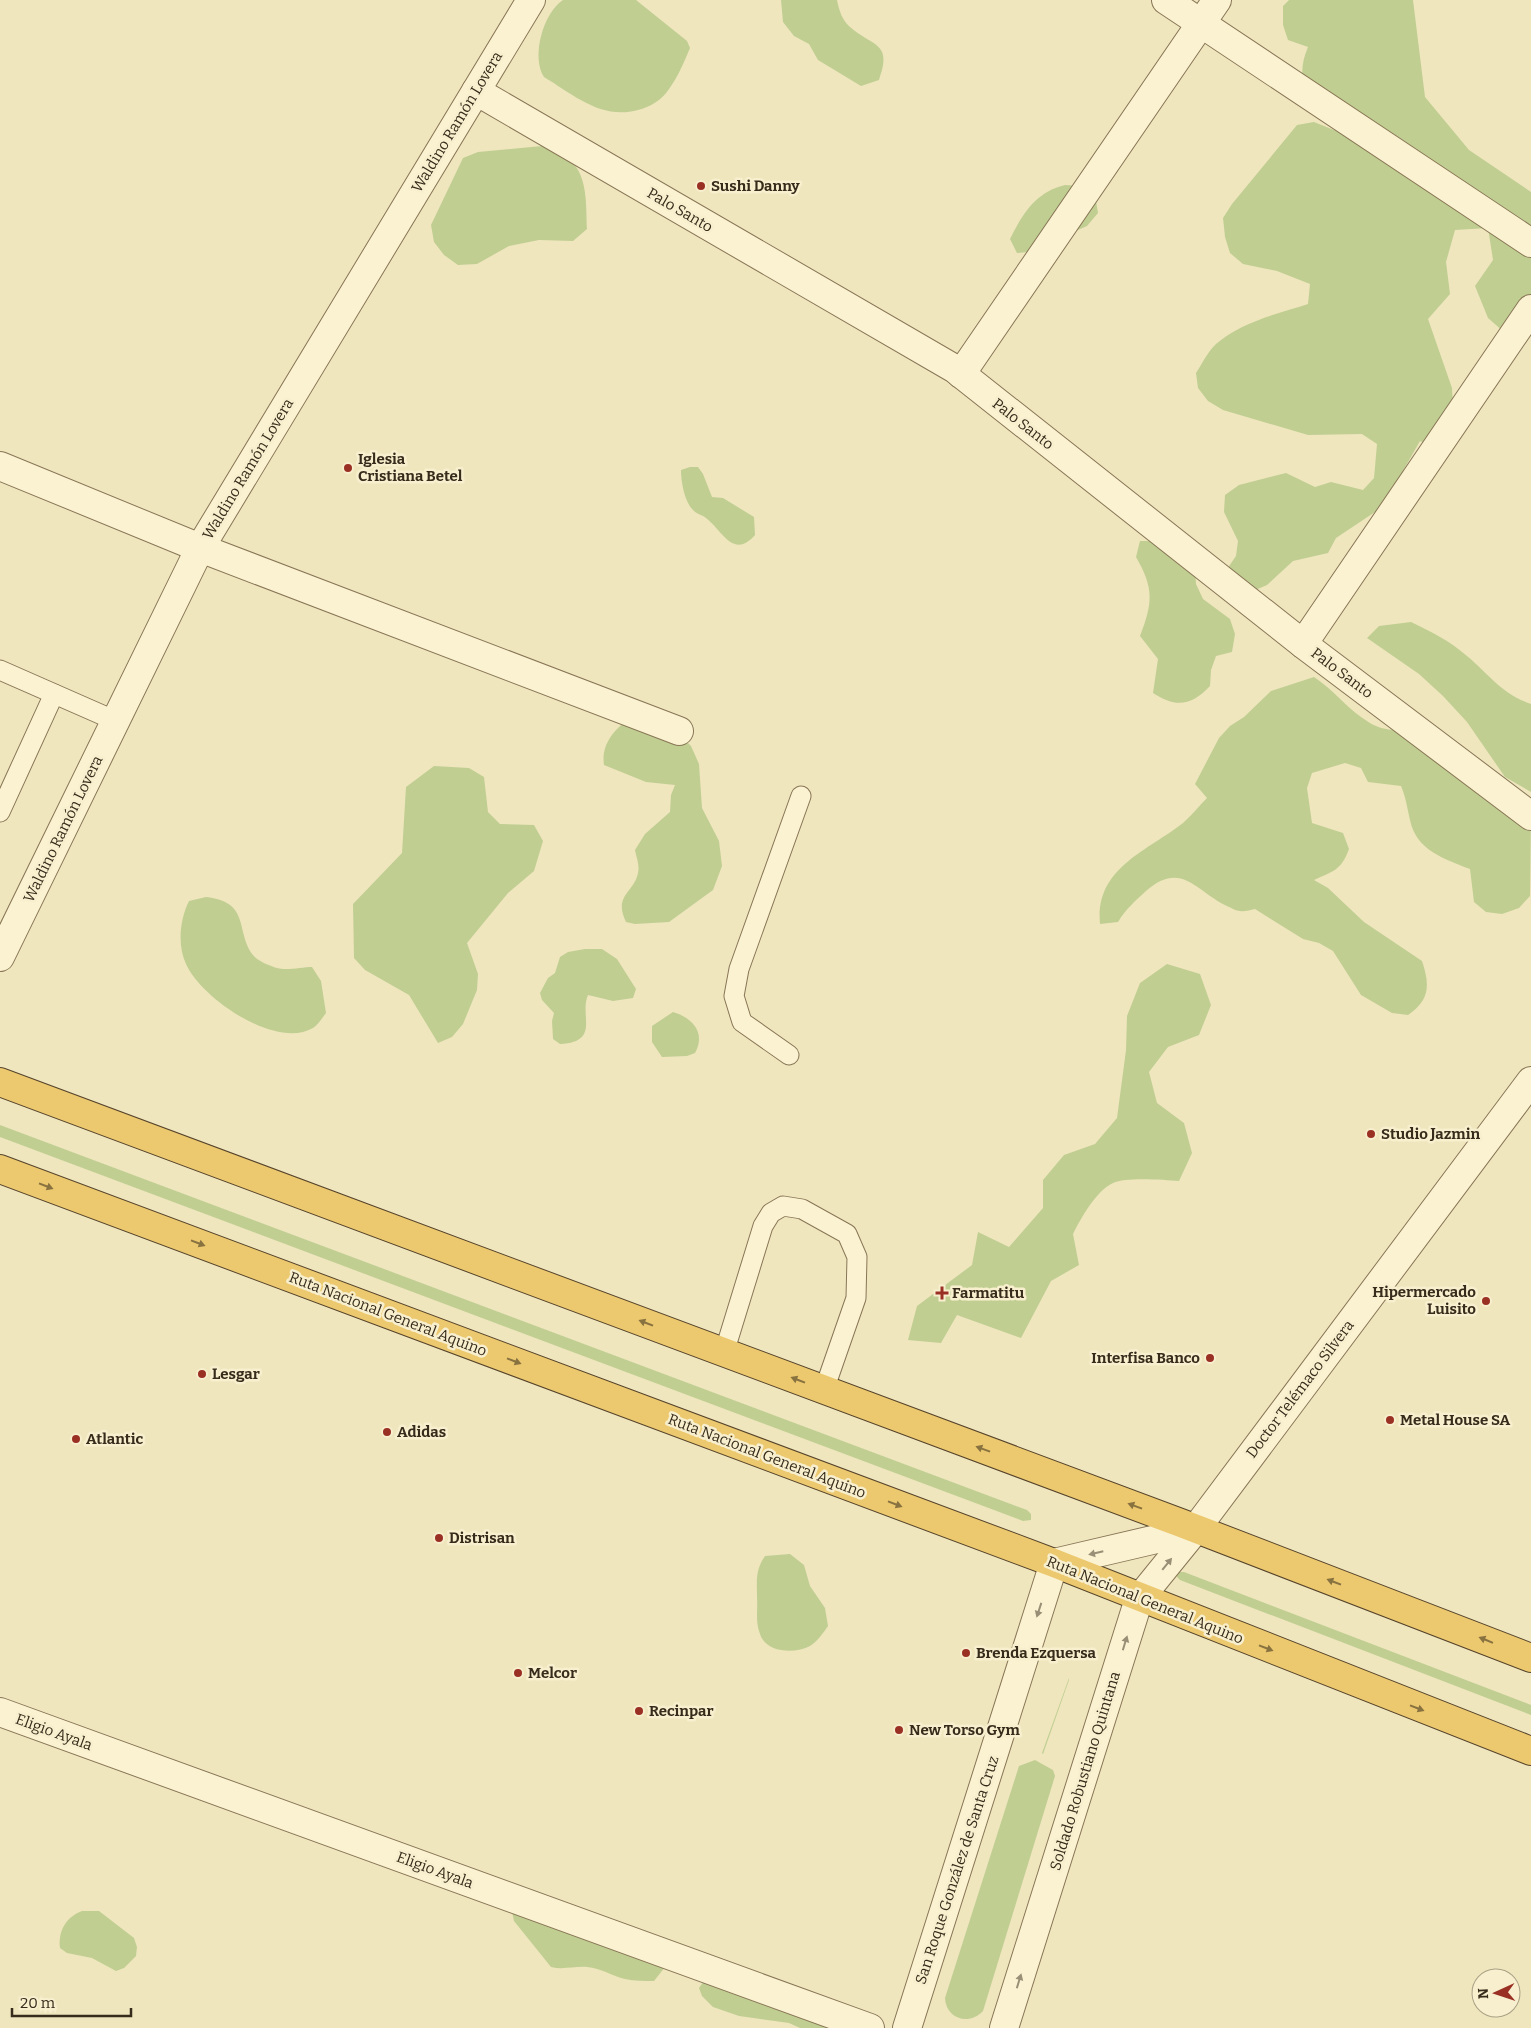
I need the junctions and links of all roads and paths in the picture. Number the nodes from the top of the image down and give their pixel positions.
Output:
1 (531, 0) edge
2 (1166, 0) edge
3 (1217, 0) edge
4 (1201, 23) junction
5 (476, 91) junction
6 (1531, 243) edge
7 (1531, 308) edge
8 (962, 374) junction
9 (0, 466) edge
10 (200, 548) junction
11 (1303, 644) junction
12 (0, 670) edge
13 (54, 694) junction
14 (116, 721) junction
15 (678, 731) dead end
16 (801, 796) dead end
17 (0, 812) edge
18 (1531, 816) edge
19 (3, 946) edge
20 (788, 1054) dead end
21 (1531, 1081) edge
22 (0, 1082) edge
23 (0, 1168) edge
24 (724, 1353) junction
25 (824, 1390) junction
26 (1195, 1530) junction
27 (1054, 1563) junction
28 (1139, 1599) junction
29 (1531, 1658) edge
30 (0, 1712) edge
31 (1531, 1751) edge
32 (870, 2028) edge
33 (907, 2028) edge
34 (1004, 2028) edge

1 - 5 street, Waldino Ramón Lovera
2 - 4 street
3 - 4 street
4 - 6 street
4 - 8 street
5 - 8 street, Palo Santo
5 - 10 street, Waldino Ramón Lovera
7 - 11 street
8 - 11 street, Palo Santo
9 - 10 street
10 - 14 street, Waldino Ramón Lovera
10 - 15 street
11 - 18 street, Palo Santo
12 - 13 lane
13 - 14 lane
13 - 17 lane
14 - 19 street, Waldino Ramón Lovera
16 - 20 lane
21 - 26 street, Doctor Telémaco Silvera
24 -> 22 highway
23 -> 27 highway, Ruta Nacional General Aquino
25 -> 24 highway
24 - 25 lane
26 -> 25 highway
26 -> 27 street
28 -> 26 street, Soldado Robustiano Quintana
29 -> 26 highway
27 - 28 highway, Ruta Nacional General Aquino
27 -> 33 street, San Roque González de Santa Cruz
28 -> 31 highway, Ruta Nacional General Aquino
34 -> 28 street, Soldado Robustiano Quintana
30 - 32 street, Eligio Ayala

